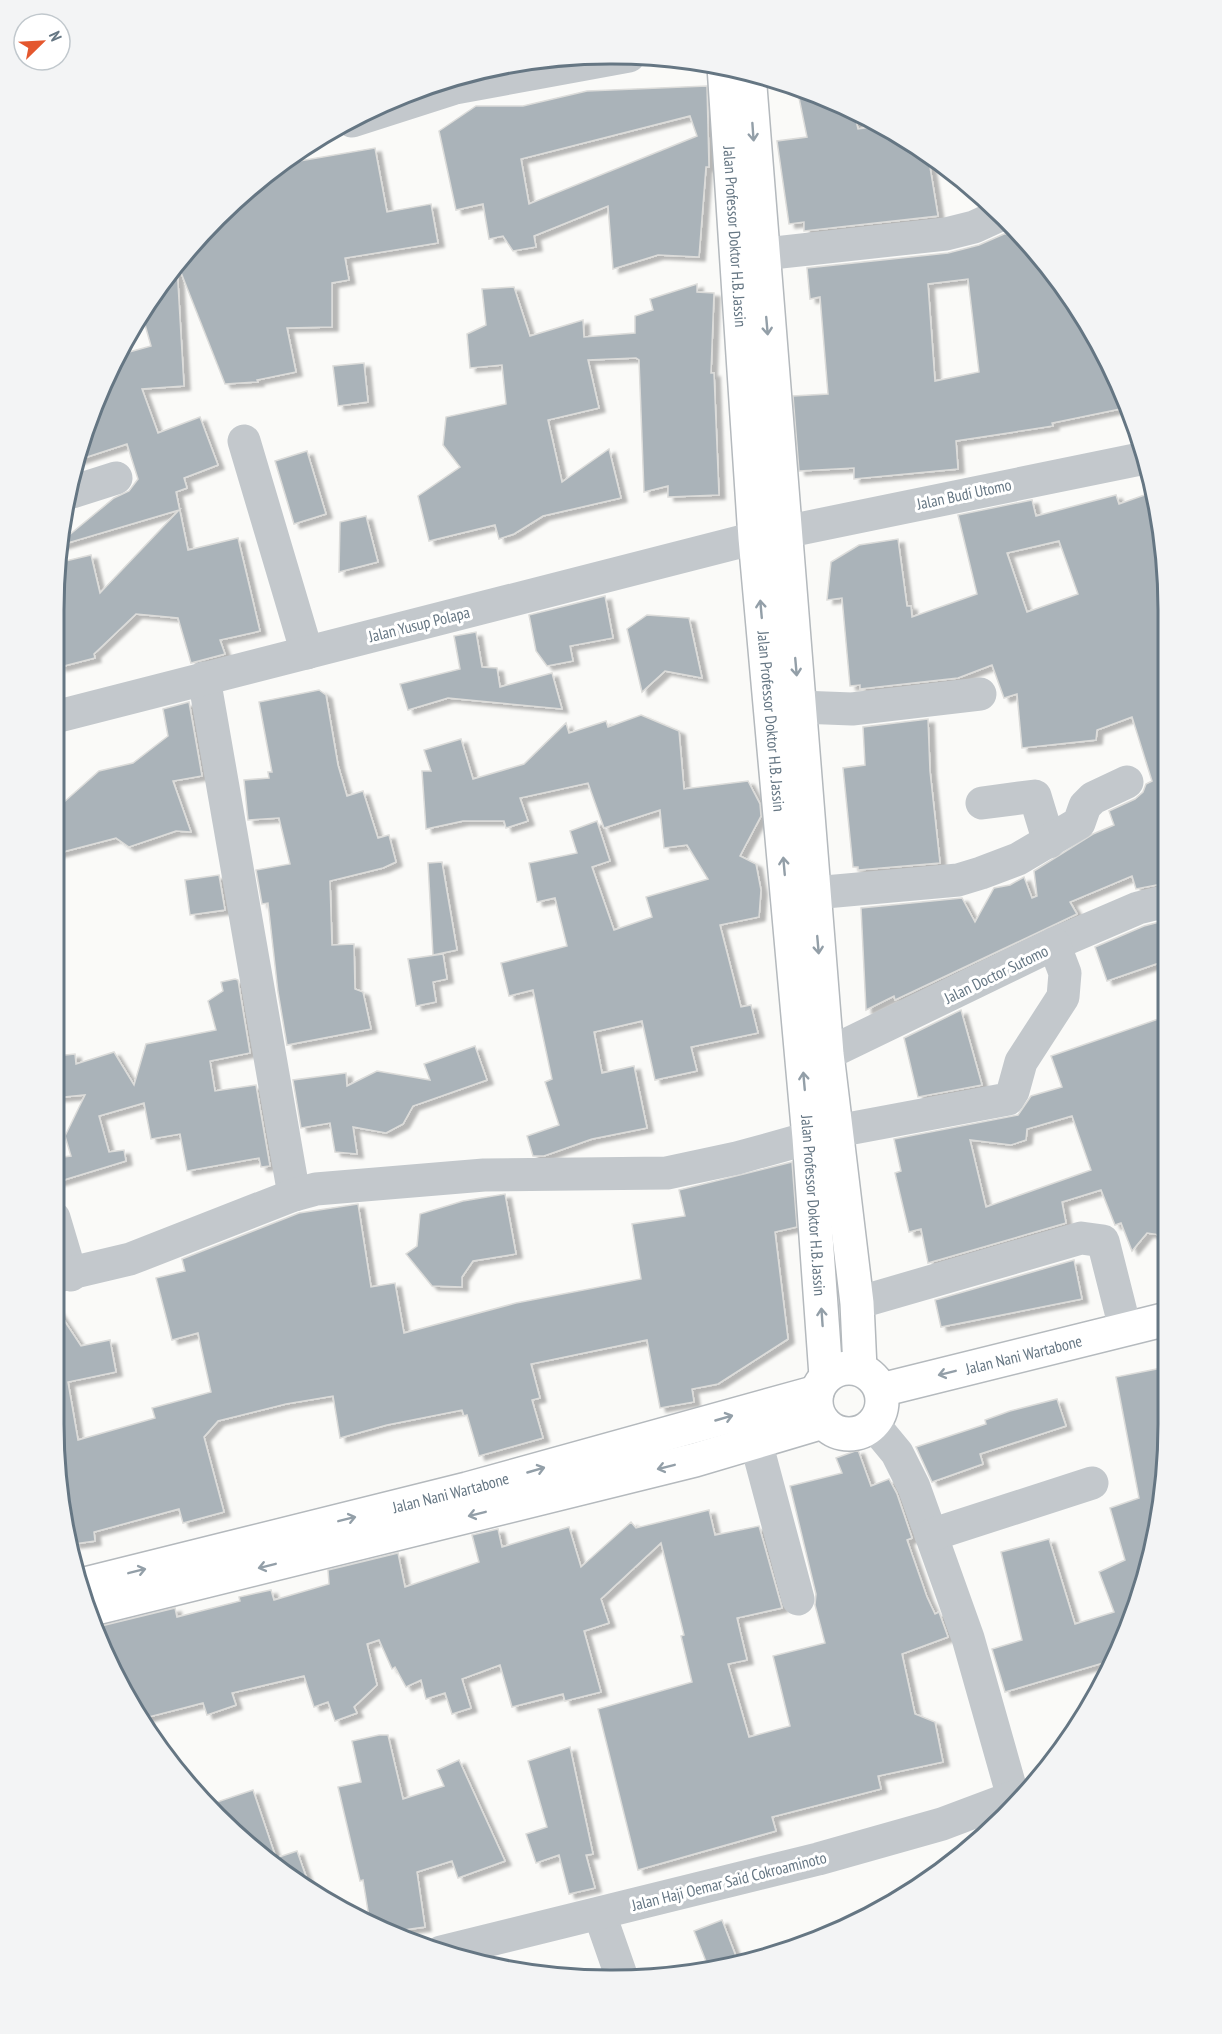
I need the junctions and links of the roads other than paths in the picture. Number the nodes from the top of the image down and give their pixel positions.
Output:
1 (574, 66) edge
2 (725, 77) edge
3 (749, 82) edge
4 (430, 96) edge
5 (991, 219) edge
6 (749, 256) junction
7 (244, 441) dead end
8 (1136, 460) edge
9 (116, 478) dead end
10 (78, 490) edge
11 (769, 535) junction
12 (307, 653) junction
13 (204, 678) junction
14 (980, 694) dead end
15 (800, 707) junction
16 (64, 715) edge
17 (1128, 782) dead end
18 (982, 803) dead end
19 (1048, 842) junction
20 (805, 897) junction
21 (1158, 903) edge
22 (1054, 944) junction
23 (827, 1054) junction
24 (823, 1135) junction
25 (294, 1195) junction
26 (64, 1275) edge
27 (857, 1303) junction
28 (1158, 1321) edge
29 (1125, 1328) junction
30 (871, 1379) junction
31 (822, 1396) junction
32 (873, 1424) junction
33 (756, 1442) junction
34 (1092, 1483) dead end
35 (931, 1535) junction
36 (314, 1540) junction
37 (89, 1583) edge
38 (798, 1599) dead end
39 (97, 1607) edge
40 (1012, 1793) edge
41 (1006, 1800) edge
42 (600, 1915) junction
43 (460, 1948) edge
44 (619, 1970) edge

1 - 4 street
2 - 6 main road, Jalan Professor Doktor H.B. Jassin
3 -> 6 main road, Jalan Professor Doktor H.B. Jassin
5 - 6 street
6 - 11 main road, Jalan Professor Doktor H.B. Jassin
7 - 12 street
8 - 11 street, Jalan Budi Utomo
9 - 10 street
11 - 12 street, Jalan Yusup Polapa
11 -> 15 main road, Jalan Professor Doktor H.B. Jassin
20 -> 11 main road, Jalan Professor Doktor H.B. Jassin
12 - 13 street, Jalan Yusup Polapa
13 - 16 street, Jalan Yusup Polapa
13 - 25 street
14 - 15 street
15 - 20 main road, Jalan Professor Doktor H.B. Jassin
17 - 19 street
18 - 19 street
19 - 20 street
20 -> 23 main road, Jalan Professor Doktor H.B. Jassin
24 -> 20 main road, Jalan Professor Doktor H.B. Jassin
21 - 22 street, Jalan Doctor Sutomo
22 - 23 street, Jalan Doctor Sutomo
22 - 24 street
23 - 24 main road, Jalan Professor Doktor H.B. Jassin
24 - 25 street
24 - 27 main road, Jalan Professor Doktor H.B. Jassin
31 -> 24 main road, Jalan Professor Doktor H.B. Jassin
25 - 26 street
27 - 29 street
27 - 30 main road, Jalan Professor Doktor H.B. Jassin
28 - 29 main road, Jalan Nani Wartabone
29 -> 30 main road, Jalan Nani Wartabone
30 - 31 main road
30 - 32 main road
31 - 32 main road
31 - 33 main road, Jalan Nani Wartabone
36 -> 31 main road, Jalan Nani Wartabone
32 - 35 street
33 -> 36 main road, Jalan Nani Wartabone
33 - 38 street
34 - 35 street
35 - 40 street
37 -> 36 main road, Jalan Nani Wartabone
36 -> 39 main road, Jalan Nani Wartabone
41 - 42 street, Jalan Haji Oemar Said Cokroaminoto
42 - 43 street, Jalan Haji Oemar Said Cokroaminoto
42 - 44 street

